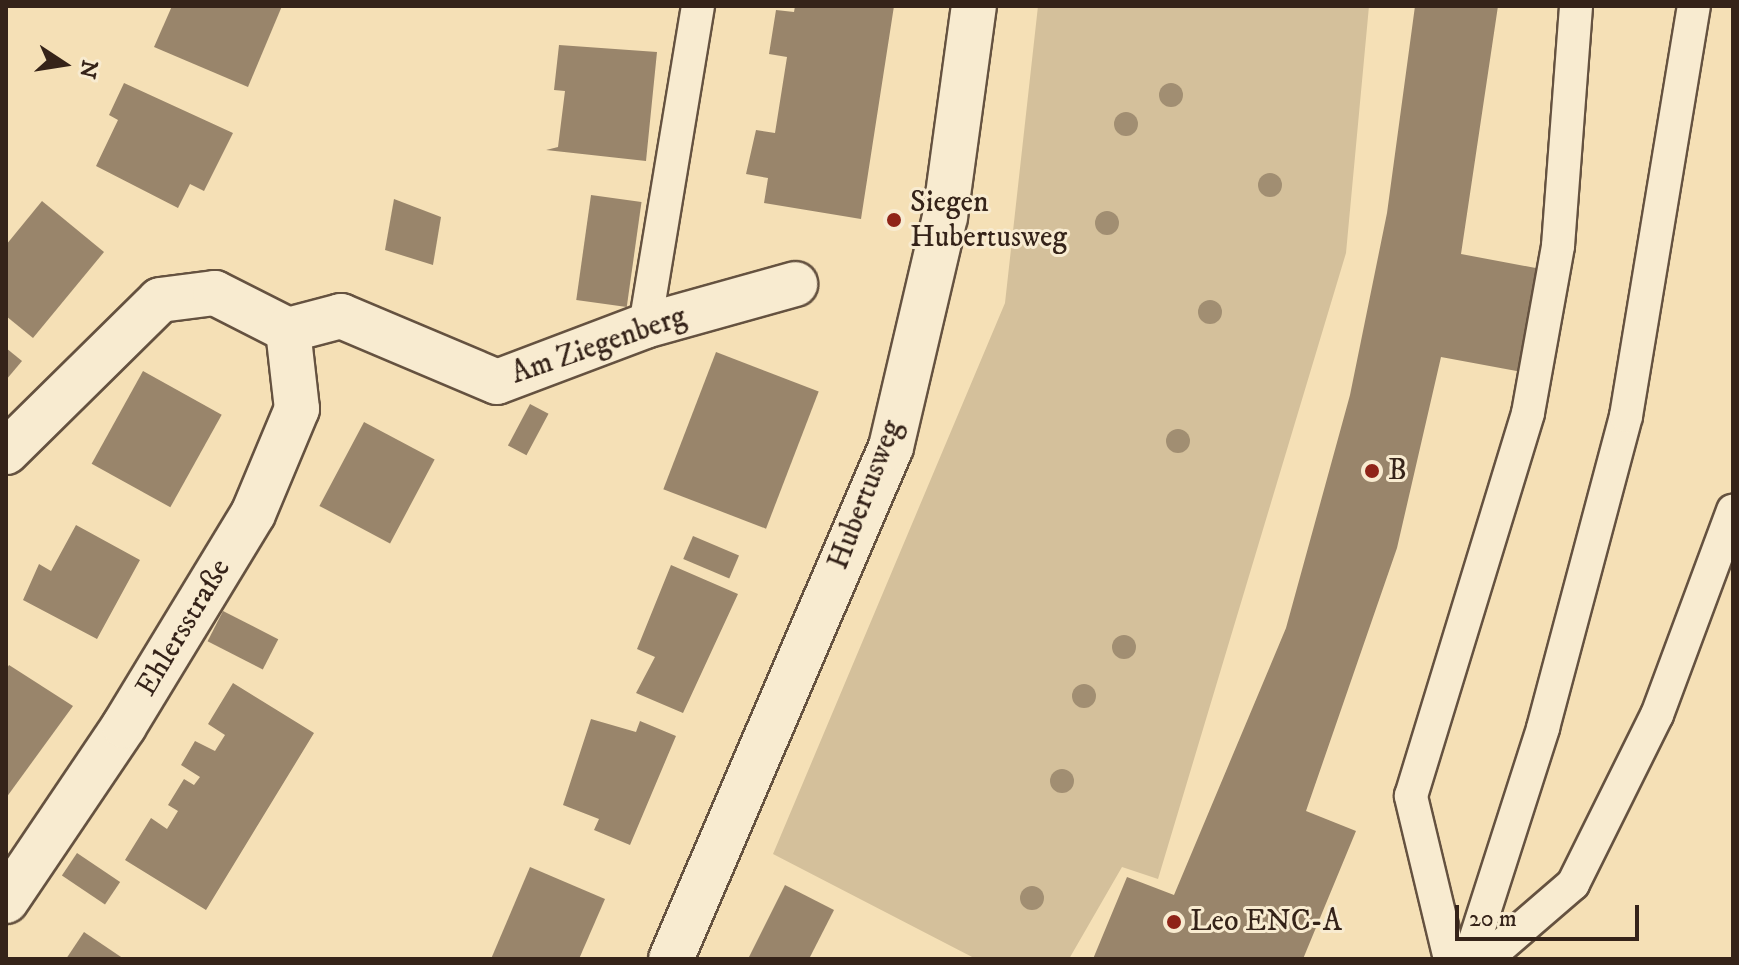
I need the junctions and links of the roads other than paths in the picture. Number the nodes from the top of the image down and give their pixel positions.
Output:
1 (698, 6) edge
2 (974, 6) edge
3 (1576, 6) edge
4 (1694, 6) edge
5 (795, 284) dead end
6 (645, 326) junction
7 (288, 330) junction
8 (6, 452) edge
9 (1733, 511) edge
10 (6, 901) edge
11 (671, 959) edge
12 (1450, 959) edge
13 (1469, 959) edge
14 (1486, 959) edge

1 - 6 lane
2 - 11 street, Hubertusweg
3 - 12 lane
4 - 13 lane
5 - 6 street, Am Ziegenberg
6 - 7 street, Am Ziegenberg
7 - 8 street
7 - 10 street, Ehlersstraße
9 - 14 lane

